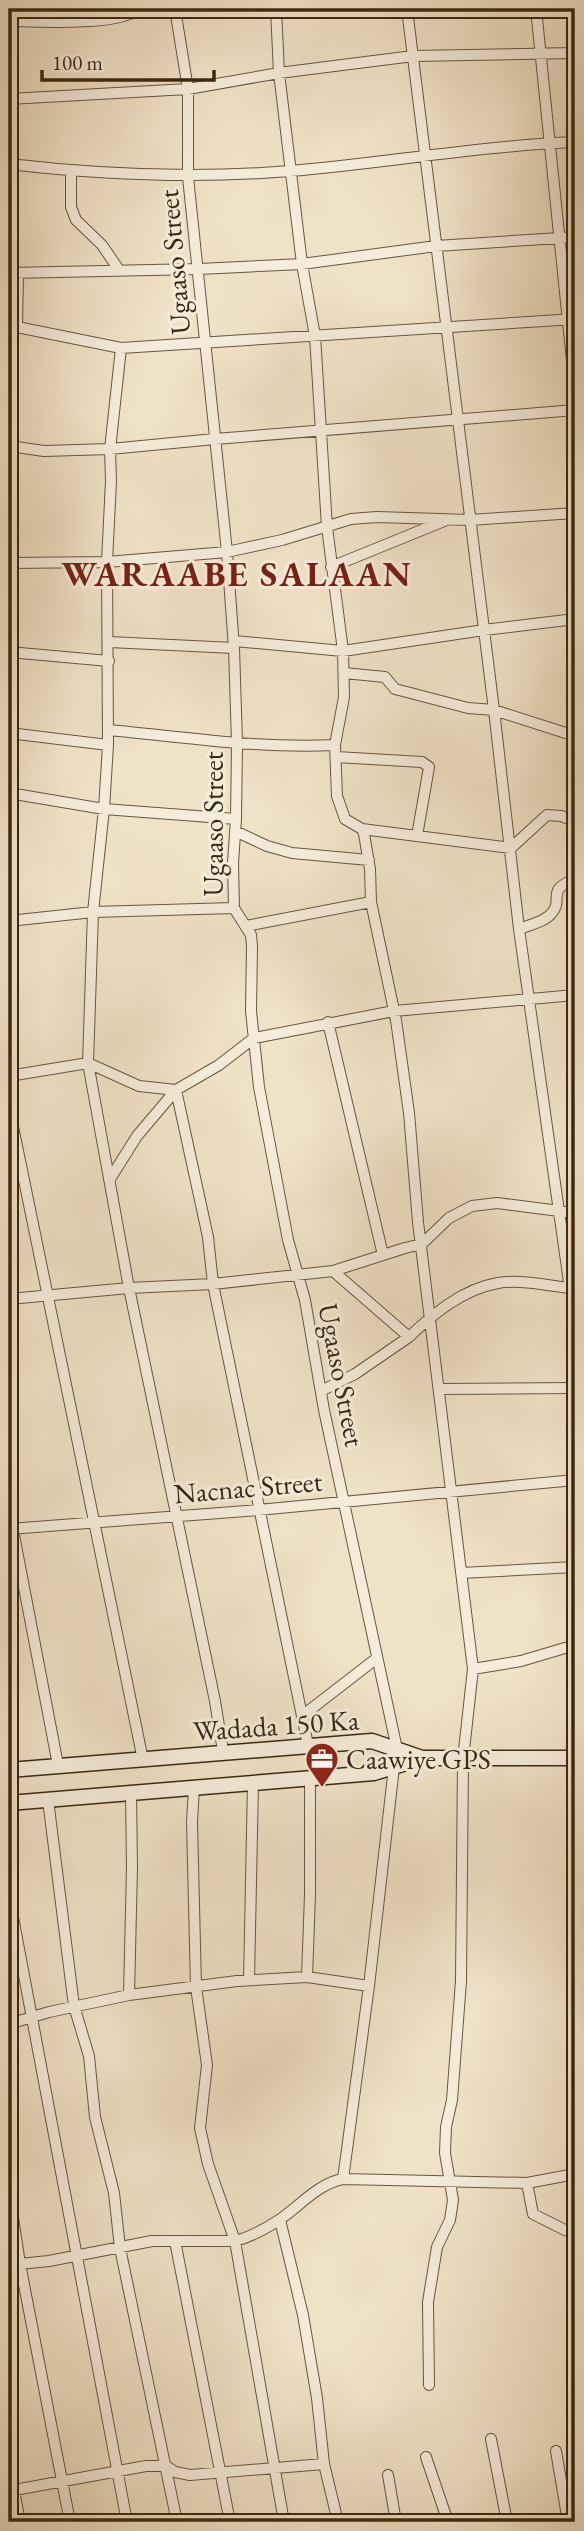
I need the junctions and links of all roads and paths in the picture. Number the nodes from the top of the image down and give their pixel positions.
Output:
1 (140, 9) edge
2 (175, 9) edge
3 (275, 9) edge
4 (407, 9) edge
5 (536, 9) edge
6 (9, 21) edge
7 (575, 53) edge
8 (541, 55) junction
9 (413, 56) junction
10 (279, 73) junction
11 (188, 89) junction
12 (9, 99) edge
13 (575, 142) edge
14 (550, 143) junction
15 (425, 155) junction
16 (9, 164) edge
17 (71, 171) junction
18 (291, 172) junction
19 (188, 177) junction
20 (575, 237) edge
21 (560, 238) junction
22 (436, 246) junction
23 (302, 264) junction
24 (199, 269) junction
25 (119, 270) junction
26 (13, 273) edge
27 (572, 319) edge
28 (18, 327) junction
29 (446, 328) junction
30 (315, 336) junction
31 (9, 337) edge
32 (204, 344) junction
33 (121, 348) junction
34 (575, 390) edge
35 (575, 410) edge
36 (458, 420) junction
37 (320, 430) junction
38 (215, 439) junction
39 (9, 446) edge
40 (110, 449) junction
41 (575, 513) edge
42 (447, 520) junction
43 (470, 520) junction
44 (327, 527) junction
45 (227, 552) junction
46 (107, 562) junction
47 (9, 563) edge
48 (331, 567) junction
49 (575, 619) edge
50 (484, 630) junction
51 (109, 642) junction
52 (234, 645) junction
53 (343, 651) junction
54 (9, 652) edge
55 (109, 661) junction
56 (344, 673) junction
57 (494, 710) junction
58 (109, 730) junction
59 (9, 733) edge
60 (575, 736) edge
61 (237, 743) junction
62 (108, 745) junction
63 (335, 746) junction
64 (336, 757) junction
65 (9, 793) edge
66 (104, 809) junction
67 (236, 819) junction
68 (575, 821) edge
69 (362, 829) junction
70 (235, 831) junction
71 (417, 836) junction
72 (511, 848) junction
73 (369, 860) junction
74 (575, 878) edge
75 (371, 902) junction
76 (234, 908) junction
77 (93, 912) junction
78 (9, 921) edge
79 (246, 926) junction
80 (519, 929) junction
81 (575, 995) edge
82 (530, 1000) junction
83 (394, 1011) junction
84 (328, 1022) junction
85 (254, 1038) junction
86 (88, 1063) junction
87 (9, 1076) edge
88 (176, 1090) junction
89 (9, 1107) edge
90 (110, 1179) junction
91 (561, 1212) junction
92 (575, 1213) edge
93 (422, 1244) junction
94 (383, 1255) junction
95 (334, 1271) junction
96 (297, 1274) junction
97 (213, 1284) junction
98 (129, 1288) junction
99 (573, 1289) edge
100 (46, 1296) junction
101 (9, 1299) edge
102 (431, 1315) junction
103 (409, 1337) junction
104 (575, 1388) edge
105 (440, 1389) junction
106 (321, 1391) junction
107 (575, 1480) edge
108 (450, 1493) junction
109 (343, 1502) junction
110 (9, 1509) edge
111 (258, 1510) junction
112 (176, 1516) junction
113 (94, 1522) junction
114 (11, 1529) edge
115 (575, 1567) edge
116 (461, 1573) junction
117 (575, 1645) edge
118 (377, 1658) junction
119 (474, 1669) junction
120 (302, 1716) junction
121 (308, 1745) junction
122 (397, 1749) junction
123 (223, 1751) junction
124 (422, 1758) junction
125 (575, 1758) edge
126 (463, 1759) junction
127 (143, 1760) junction
128 (58, 1765) junction
129 (394, 1767) junction
130 (9, 1770) edge
131 (310, 1778) junction
132 (253, 1783) junction
133 (194, 1788) junction
134 (131, 1793) junction
135 (48, 1800) junction
136 (9, 1803) edge
137 (575, 1895) edge
138 (9, 1896) edge
139 (575, 1920) edge
140 (307, 1977) junction
141 (249, 1980) junction
142 (369, 1986) junction
143 (196, 1987) junction
144 (129, 1995) junction
145 (74, 2006) junction
146 (31, 2017) junction
147 (9, 2024) edge
148 (575, 2174) edge
149 (343, 2179) junction
150 (450, 2182) junction
151 (527, 2183) junction
152 (9, 2191) edge
153 (280, 2220) junction
154 (575, 2232) edge
155 (175, 2241) junction
156 (235, 2241) junction
157 (120, 2248) junction
158 (78, 2256) junction
159 (20, 2264) junction
160 (9, 2265) edge
161 (429, 2385) dead end
162 (491, 2438) dead end
163 (556, 2451) dead end
164 (426, 2456) dead end
165 (324, 2464) junction
166 (9, 2465) edge
167 (166, 2466) junction
168 (273, 2467) junction
169 (117, 2470) junction
170 (222, 2473) junction
171 (388, 2475) dead end
172 (63, 2480) junction
173 (11, 2490) edge
174 (20, 2522) edge
175 (71, 2522) edge
176 (127, 2522) edge
177 (177, 2522) edge
178 (230, 2522) edge
179 (284, 2522) edge
180 (338, 2522) edge
181 (396, 2522) edge
182 (448, 2522) edge
183 (507, 2522) edge
184 (568, 2522) edge

1 - 6 street
2 - 11 street, Ugaaso Street
3 - 10 street
4 - 9 street
5 - 8 street
7 - 8 street
8 - 9 street
8 - 14 street
9 - 10 street
9 - 15 street
10 - 11 street
10 - 18 street
11 - 12 street
11 - 19 street, Ugaaso Street
13 - 14 street
14 - 15 street
14 - 21 street
15 - 18 street
15 - 22 street
16 - 17 street
17 - 19 street
17 - 25 street
18 - 19 street
18 - 23 street
19 - 24 street, Ugaaso Street
20 - 21 street
21 - 22 street
21 - 27 street
22 - 23 street
22 - 29 street
23 - 24 street
23 - 30 street
24 - 25 street
24 - 32 street, Ugaaso Street
25 - 26 street
26 - 28 street
27 - 29 street
27 - 34 street
28 - 31 street
28 - 33 street
29 - 30 street
29 - 36 street
30 - 32 street
30 - 37 street
32 - 33 street
32 - 38 street, Ugaaso Street
33 - 40 street
35 - 36 street
36 - 37 street
36 - 43 street
37 - 38 street
37 - 44 street
38 - 40 street
38 - 45 street, Ugaaso Street
39 - 40 street
40 - 46 street
41 - 43 street
42 - 43 street
42 - 44 street
42 - 48 street
43 - 50 street
44 - 45 street
44 - 48 street
45 - 46 street
45 - 52 street, Ugaaso Street
46 - 47 street
46 - 51 street
48 - 53 street
49 - 50 street
50 - 53 street
50 - 57 street
51 - 52 street
51 - 55 street
52 - 53 street
52 - 61 street, Ugaaso Street
53 - 56 street
54 - 55 street
55 - 58 street
56 - 57 street
56 - 63 street
57 - 60 street
57 - 72 street
58 - 61 street
58 - 62 street
59 - 62 street
61 - 63 street
61 - 67 street, Ugaaso Street
62 - 66 street
63 - 64 street
64 - 69 street
64 - 71 street
65 - 66 street
66 - 67 street
66 - 77 street
67 - 70 street, Ugaaso Street
68 - 72 street
69 - 71 street
69 - 73 street
70 - 73 street
70 - 76 street, Ugaaso Street
71 - 72 street
72 - 80 street
73 - 75 street
74 - 80 street
75 - 79 street
75 - 83 street
76 - 77 street
76 - 79 street, Ugaaso Street
77 - 78 street
77 - 86 street
79 - 85 street, Ugaaso Street
80 - 82 street
81 - 82 street
82 - 83 street
82 - 91 street
83 - 84 street
83 - 93 street
84 - 85 street
84 - 94 street
85 - 88 street
85 - 96 street, Ugaaso Street
86 - 87 street
86 - 88 street
86 - 90 street
88 - 90 street
88 - 97 street
89 - 100 street
90 - 98 street
91 - 92 street
91 - 93 street
91 - 99 street
93 - 94 street
93 - 102 street
94 - 95 street
95 - 96 street
95 - 103 street
96 - 97 street
96 - 106 street, Ugaaso Street
97 - 98 street
97 - 111 street
98 - 100 street
98 - 112 street
99 - 102 street
100 - 101 street
100 - 113 street
102 - 103 street
102 - 105 street
103 - 106 street
104 - 105 street
105 - 108 street
106 - 109 street, Ugaaso Street
107 - 108 street, Nacnac Street
108 - 109 street, Nacnac Street
108 - 116 street
109 - 111 street, Nacnac Street
109 - 118 street, Ugaaso Street
110 - 114 street
111 - 112 street, Nacnac Street
111 - 120 street
112 - 113 street, Nacnac Street
112 - 123 street
113 - 114 street, Nacnac Street
113 - 127 street
114 - 128 street
115 - 116 street
116 - 119 street
117 - 119 street
118 - 120 street
118 - 122 street, Ugaaso Street
119 - 126 street
120 - 121 street
121 - 122 street, Wadada 150 Ka
121 - 123 street, Wadada 150 Ka
122 - 124 street, Wadada 150 Ka
123 - 127 street, Wadada 150 Ka
124 - 126 street
124 - 129 street, Wadada 150 Ka
125 - 126 street
126 - 150 street
127 - 128 street, Wadada 150 Ka
128 - 130 street, Wadada 150 Ka
129 - 131 street, Wadada 150 Ka
129 - 142 street
131 - 132 street, Wadada 150 Ka
131 - 140 street
132 - 133 street, Wadada 150 Ka
132 - 141 street
133 - 134 street, Wadada 150 Ka
133 - 143 street
134 - 135 street, Wadada 150 Ka
134 - 144 street
135 - 136 street, Wadada 150 Ka
135 - 145 street
137 - 139 street
138 - 146 street
140 - 141 street
140 - 142 street
141 - 143 street
142 - 149 street
143 - 144 street
143 - 156 street
144 - 145 street
145 - 146 street
145 - 157 street
146 - 147 street
146 - 158 street
148 - 151 street
149 - 150 street
149 - 153 street
150 - 151 street
150 - 161 street
151 - 154 street
152 - 159 street
153 - 156 street
153 - 165 street
155 - 156 street
155 - 157 street
155 - 170 street
156 - 168 street
157 - 158 street
157 - 167 street
158 - 159 street
158 - 169 street
159 - 160 street
159 - 172 street
162 - 183 street
163 - 184 street
164 - 182 street
165 - 168 street
165 - 180 street
166 - 173 street
167 - 169 street
167 - 170 street
167 - 177 street
168 - 170 street
168 - 179 street
169 - 172 street
169 - 176 street
170 - 178 street
171 - 181 street
172 - 173 street
172 - 175 street
173 - 174 street

